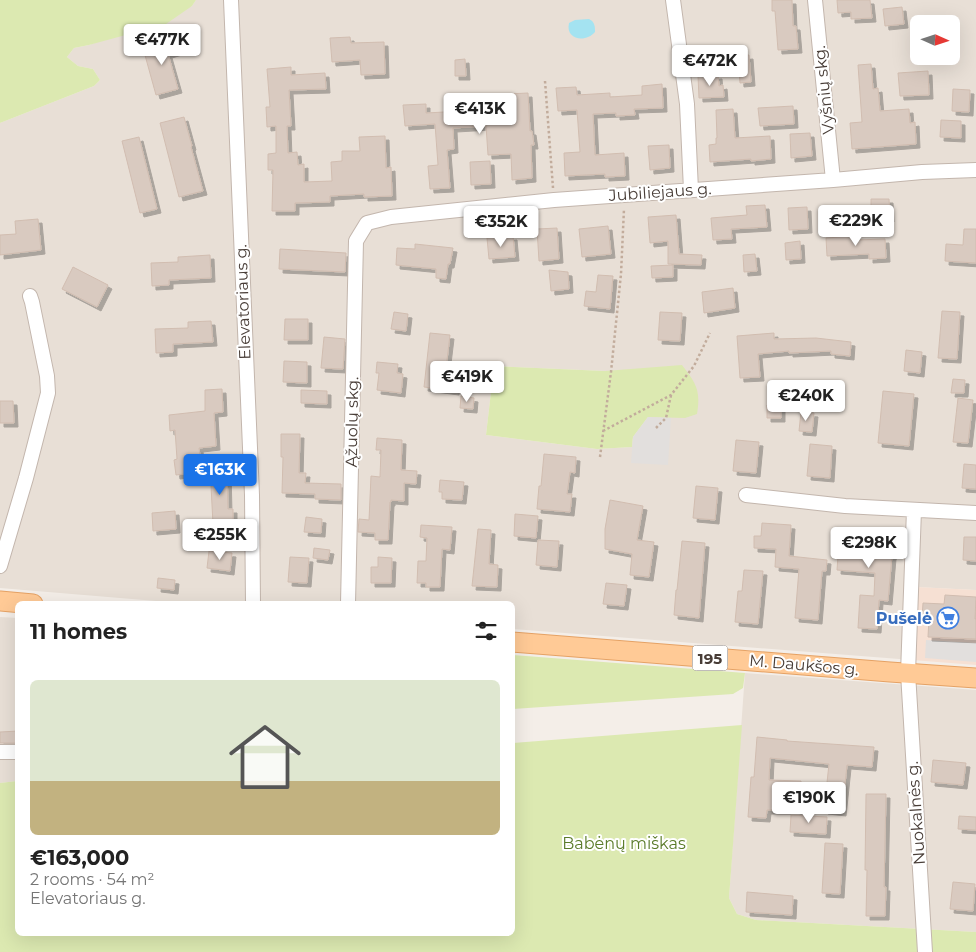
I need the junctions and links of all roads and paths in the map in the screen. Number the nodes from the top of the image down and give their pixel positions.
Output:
1 (231, 0) edge
2 (673, 0) edge
3 (815, 0) edge
4 (545, 81) dead end
5 (976, 170) edge
6 (833, 180) junction
7 (691, 190) junction
8 (625, 195) junction
9 (554, 200) junction
10 (356, 241) joint
11 (30, 296) dead end
12 (710, 333) dead end
13 (671, 395) junction
14 (656, 428) dead end
15 (604, 431) junction
16 (600, 457) dead end
17 (746, 495) dead end
18 (914, 510) junction
19 (976, 513) edge
20 (0, 566) edge
21 (0, 601) edge
22 (253, 601) edge
23 (348, 601) edge
24 (15, 602) edge
25 (515, 642) edge
26 (908, 673) junction
27 (976, 678) edge
28 (0, 752) edge
29 (15, 752) edge
30 (925, 952) edge

1 - 22 street, Elevatoriaus g.
2 - 7 street
3 - 6 street, Vyšnių skg.
4 - 9 path
5 - 6 street, Jubiliejaus g.
6 - 7 street, Jubiliejaus g.
7 - 8 street, Jubiliejaus g.
8 - 9 street, Jubiliejaus g.
8 - 15 path
9 - 10 street, Jubiliejaus g.
10 - 23 street, Ąžuolų skg.
11 - 20 street
12 - 13 path
13 - 14 path
13 - 15 path
15 - 16 path
17 - 18 street
18 - 19 street
18 - 26 street, Nuokalnės g.
21 - 24 main road
25 - 26 main road, M. Daukšos g. / 195
26 - 27 main road, M. Daukšos g. / 195
26 - 30 street, Nuokalnės g.
28 - 29 street

